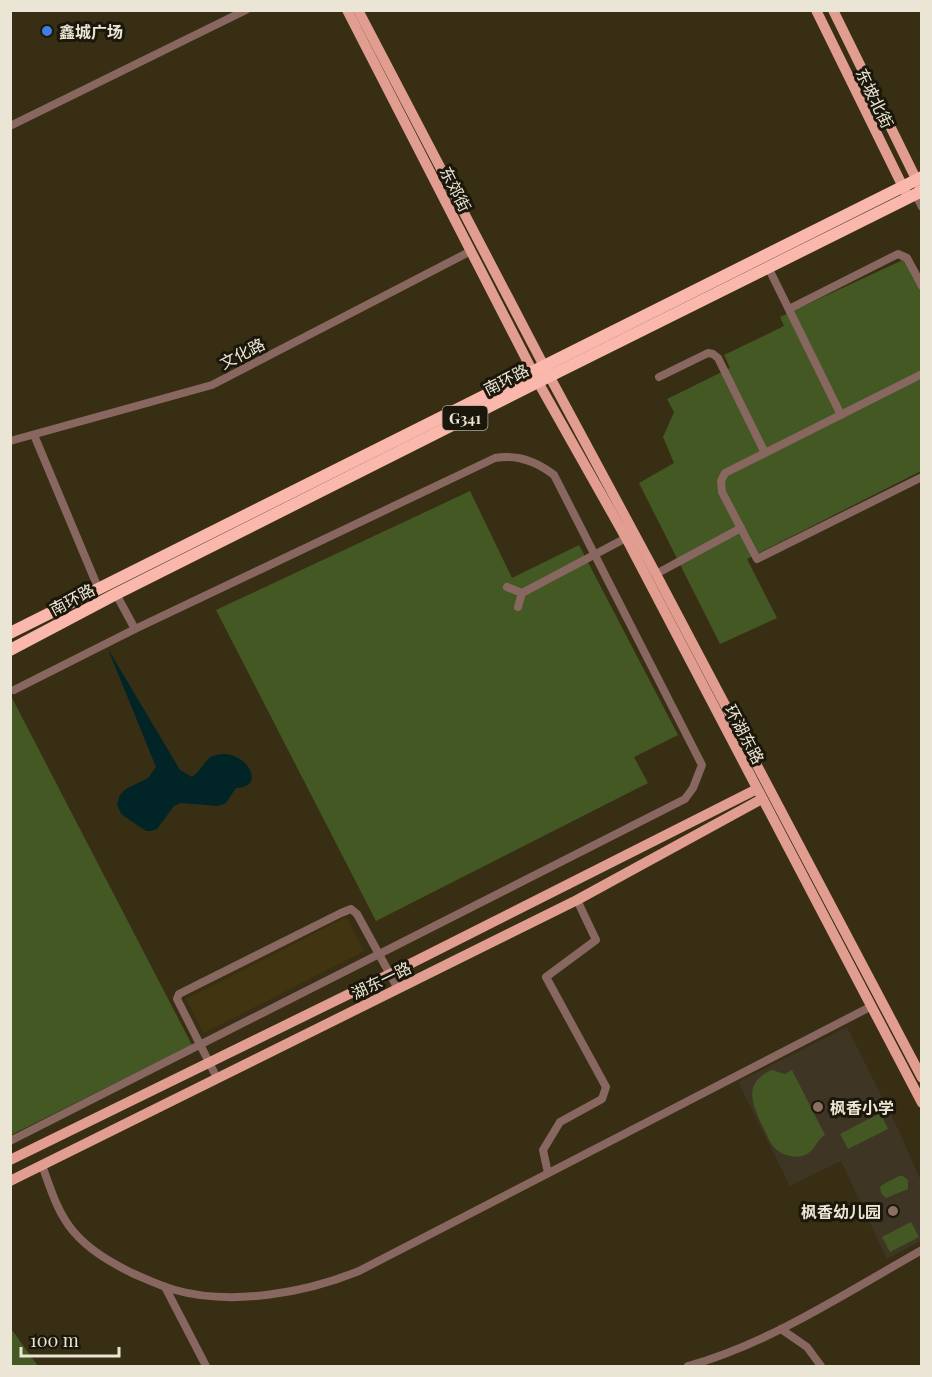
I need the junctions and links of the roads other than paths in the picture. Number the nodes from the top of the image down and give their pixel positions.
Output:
1 (246, 10) edge
2 (347, 10) edge
3 (358, 10) edge
4 (816, 10) edge
5 (833, 10) edge
6 (10, 126) edge
7 (919, 178) edge
8 (903, 187) junction
9 (915, 195) edge
10 (921, 207) edge
11 (471, 251) junction
12 (768, 267) junction
13 (921, 286) edge
14 (789, 309) junction
15 (541, 374) junction
16 (921, 374) edge
17 (658, 377) dead end
18 (841, 415) junction
19 (34, 435) junction
20 (10, 441) edge
21 (765, 453) junction
22 (921, 477) edge
23 (741, 528) junction
24 (626, 538) junction
25 (595, 553) junction
26 (656, 574) junction
27 (507, 587) dead end
28 (99, 590) junction
29 (522, 593) junction
30 (116, 594) junction
31 (518, 607) dead end
32 (135, 629) junction
33 (10, 633) edge
34 (10, 650) edge
35 (14, 690) dead end
36 (757, 789) junction
37 (762, 799) junction
38 (577, 900) junction
39 (380, 955) junction
40 (390, 974) junction
41 (398, 988) junction
42 (870, 1007) junction
43 (200, 1045) junction
44 (209, 1062) junction
45 (217, 1078) junction
46 (921, 1078) edge
47 (921, 1103) edge
48 (10, 1141) edge
49 (10, 1160) edge
50 (42, 1165) junction
51 (548, 1173) junction
52 (10, 1181) edge
53 (921, 1250) edge
54 (165, 1287) junction
55 (781, 1329) junction
56 (206, 1366) edge
57 (688, 1366) edge
58 (821, 1366) edge

1 - 6 street
2 - 11 main road, 东郊街
3 - 15 main road, 东郊街
4 - 8 main road, 东坡北街
5 - 7 main road, 东坡北街
7 - 8 highway, 南环路 / G341
7 - 9 main road, 东坡北街
8 - 9 main road, 东坡北街
8 - 15 highway, 南环路 / G341
9 - 10 street
9 - 12 highway, 南环路 / G341
11 - 15 main road, 东郊街
11 - 19 street, 文化路
12 - 14 street
12 - 15 highway, 南环路 / G341
13 - 14 street
14 - 18 street
15 - 24 main road, 环湖东路
15 - 26 main road, 环湖东路
15 - 28 highway, 南环路 / G341
15 - 30 highway, 南环路 / G341
16 - 18 street
17 - 21 street
18 - 21 street
19 - 20 street, 文化路
19 - 28 street
21 - 23 street
22 - 23 street
23 - 26 street
24 - 25 street
24 - 36 main road, 环湖东路
25 - 29 street
25 - 32 street
25 - 39 street
26 - 46 main road, 环湖东路
27 - 29 street
28 - 33 highway, 南环路 / G341
29 - 31 street
30 - 32 street
30 - 34 highway, 南环路 / G341
32 - 35 street
36 - 37 main road, 环湖东路
36 - 40 main road, 湖东一路
37 - 38 main road, 湖东一路
37 - 42 main road, 环湖东路
38 - 41 main road, 湖东一路
38 - 51 street
39 - 40 street
39 - 43 street
39 - 43 street
40 - 41 street
40 - 44 main road, 湖东一路
41 - 45 main road, 湖东一路
42 - 47 main road, 环湖东路
42 - 51 street
43 - 44 street
43 - 48 street
44 - 45 street
44 - 49 main road, 湖东一路
45 - 50 main road, 湖东一路
50 - 52 main road, 湖东一路
50 - 54 street
51 - 54 street
53 - 55 street
54 - 56 street
55 - 57 street
55 - 58 street

